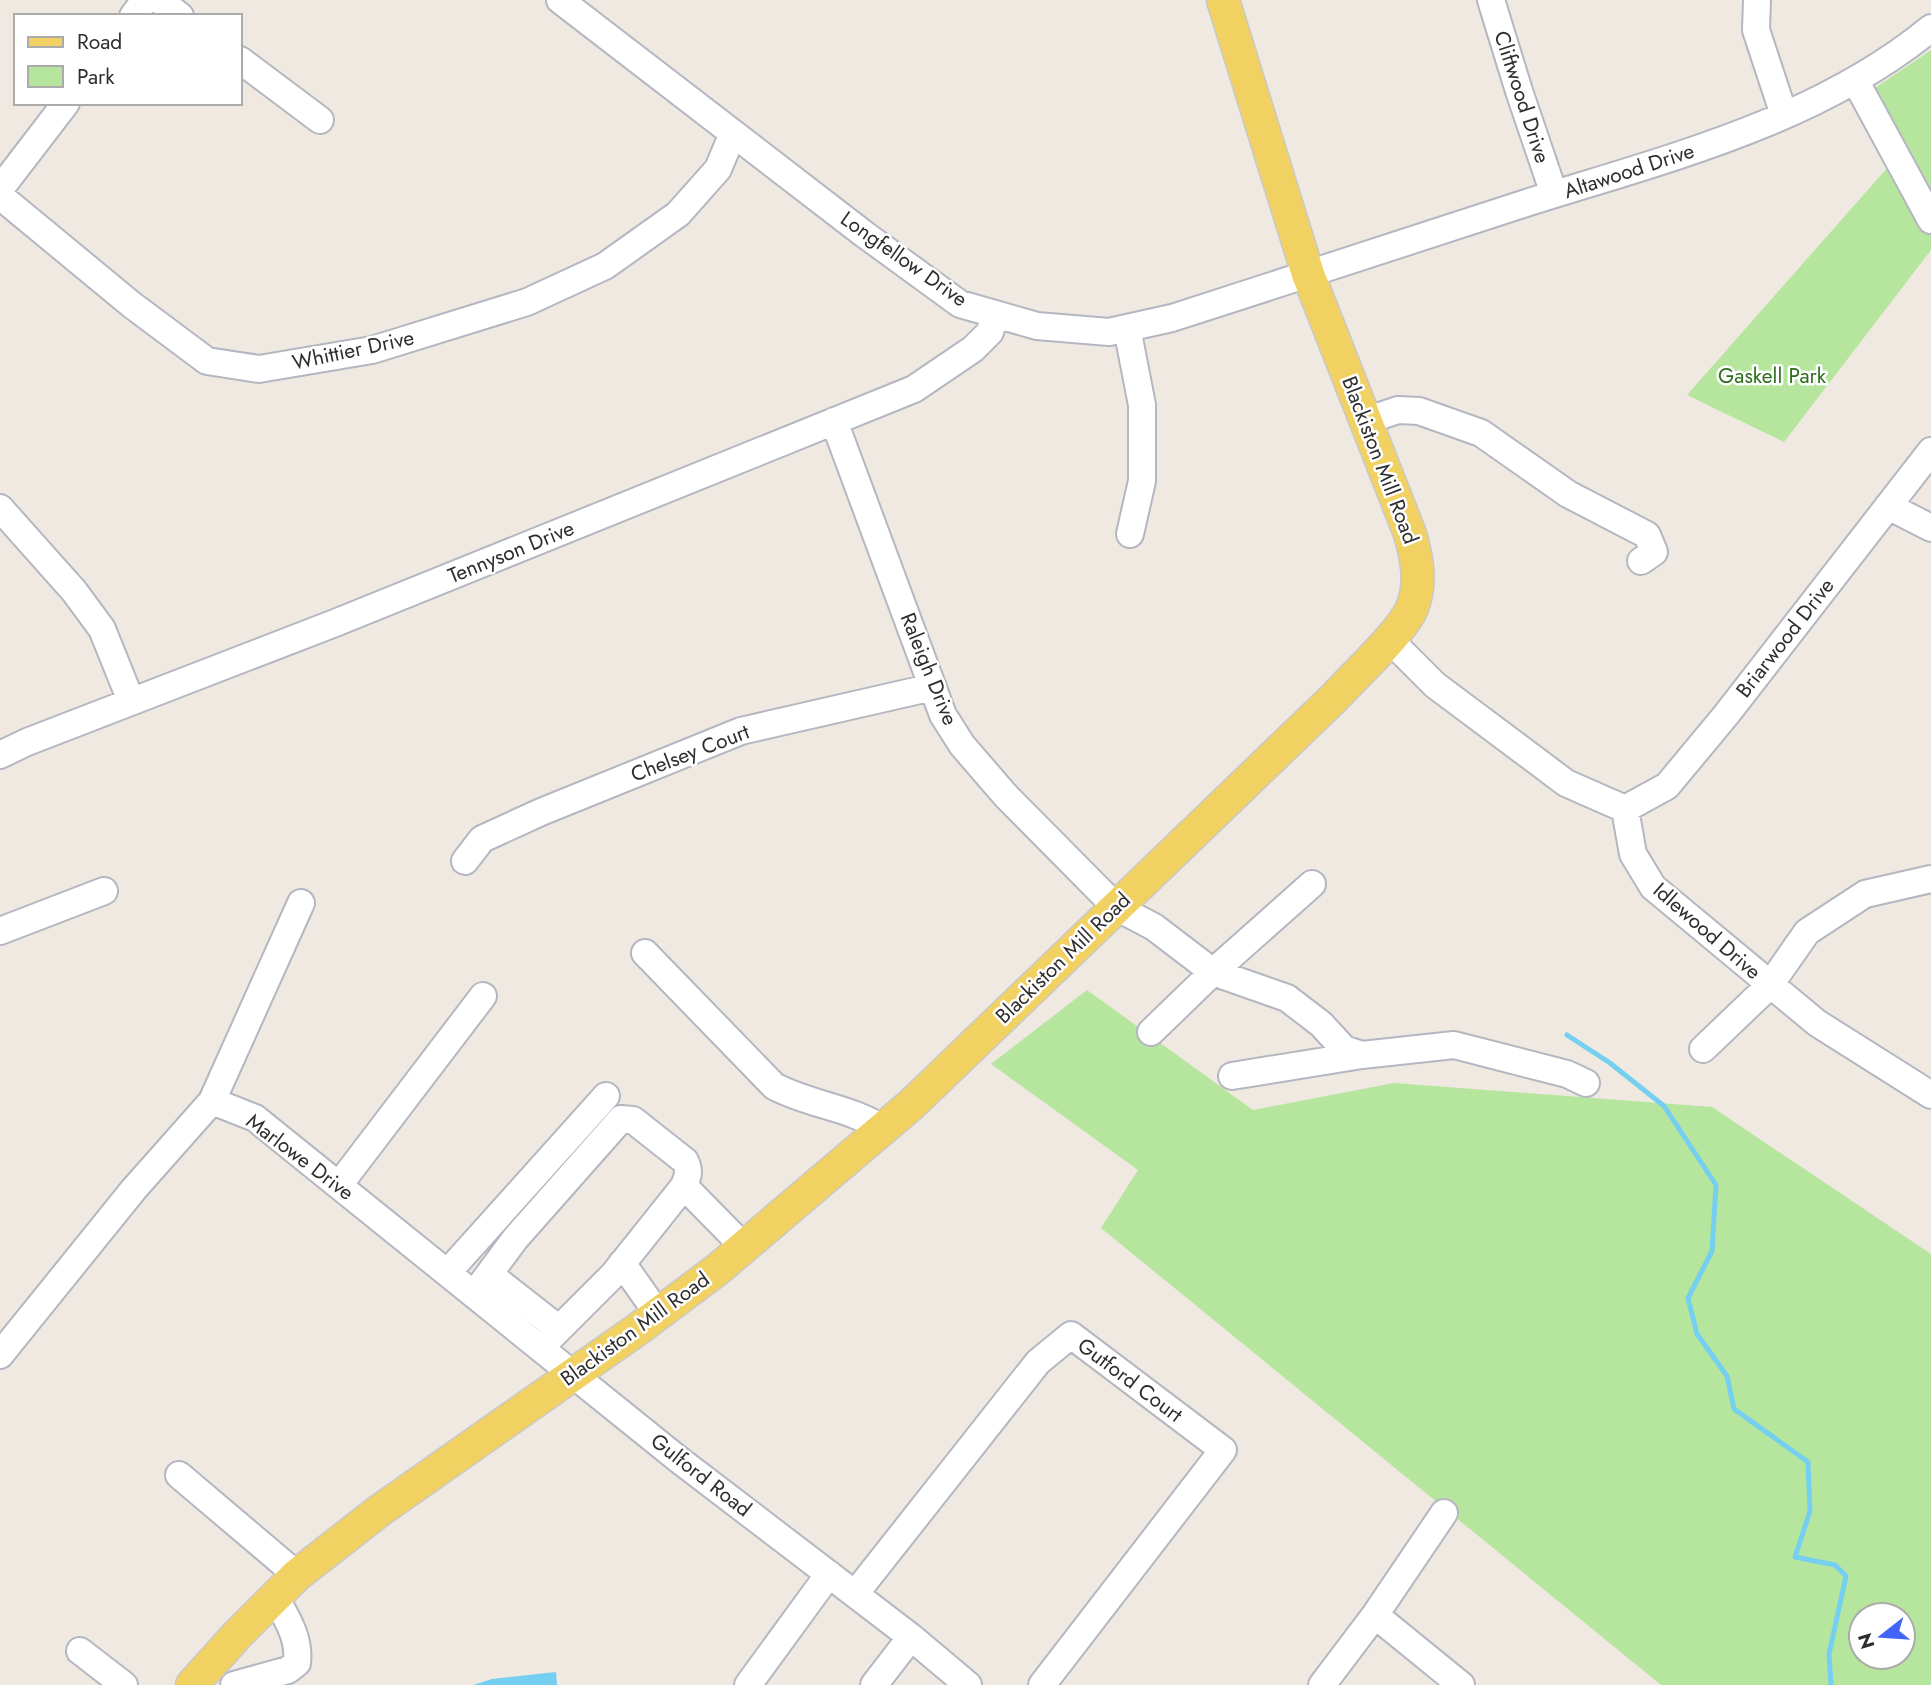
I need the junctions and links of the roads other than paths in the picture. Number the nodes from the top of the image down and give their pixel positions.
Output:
1 (159, 0) edge
2 (559, 0) edge
3 (1223, 0) edge
4 (1491, 0) edge
5 (1757, 0) edge
6 (177, 14) edge
7 (1931, 28) edge
8 (242, 62) edge
9 (1855, 80) junction
10 (64, 105) edge
11 (1784, 115) junction
12 (320, 120) dead end
13 (733, 133) junction
14 (0, 189) edge
15 (1554, 194) junction
16 (0, 196) edge
17 (1931, 220) edge
18 (1308, 274) junction
19 (995, 314) junction
20 (1127, 328) junction
21 (834, 421) junction
22 (1365, 421) junction
23 (1931, 450) edge
24 (1888, 506) junction
25 (0, 508) edge
26 (1931, 528) edge
27 (1130, 534) dead end
28 (1641, 561) dead end
29 (1389, 639) junction
30 (933, 687) junction
31 (131, 701) junction
32 (0, 755) edge
33 (1625, 809) junction
34 (465, 861) dead end
35 (1931, 879) edge
36 (1312, 884) dead end
37 (104, 891) dead end
38 (301, 903) dead end
39 (1116, 907) junction
40 (0, 931) edge
41 (645, 953) dead end
42 (1213, 972) junction
43 (1770, 985) junction
44 (483, 996) dead end
45 (1151, 1032) dead end
46 (1703, 1049) dead end
47 (1362, 1055) junction
48 (1231, 1076) dead end
49 (1586, 1083) dead end
50 (1931, 1095) edge
51 (606, 1096) dead end
52 (212, 1101) junction
53 (883, 1129) junction
54 (339, 1185) junction
55 (684, 1186) junction
56 (744, 1247) junction
57 (622, 1263) junction
58 (448, 1272) junction
59 (482, 1284) junction
60 (658, 1314) junction
61 (550, 1338) junction
62 (0, 1354) edge
63 (575, 1374) junction
64 (178, 1475) dead end
65 (1444, 1513) dead end
66 (829, 1574) junction
67 (297, 1575) junction
68 (855, 1594) junction
69 (275, 1597) junction
70 (1375, 1615) junction
71 (911, 1637) junction
72 (80, 1651) dead end
73 (200, 1682) edge
74 (124, 1685) edge
75 (234, 1685) edge
76 (748, 1685) edge
77 (874, 1685) edge
78 (968, 1685) edge
79 (1042, 1685) edge
80 (1322, 1685) edge
81 (1461, 1685) edge

1 - 6 street
2 - 13 street, Longfellow Drive
3 - 18 main road, Blackiston Mill Road
4 - 15 street, Cliftwood Drive
5 - 11 street
7 - 9 street, Altawood Drive
8 - 12 street
9 - 11 street, Altawood Drive
9 - 17 street
10 - 14 street
11 - 15 street, Altawood Drive
13 - 16 street, Whittier Drive
13 - 19 street, Longfellow Drive
15 - 18 street, Altawood Drive
18 - 20 street, Longfellow Drive
18 - 22 main road, Blackiston Mill Road
19 - 20 street, Longfellow Drive
19 - 21 street, Tennyson Drive
20 - 27 street
21 - 30 street, Raleigh Drive
21 - 31 street, Tennyson Drive
22 - 28 street
22 - 29 main road, Blackiston Mill Road
23 - 24 street, Briarwood Drive
24 - 26 street
24 - 33 street, Briarwood Drive
25 - 31 street
29 - 33 street
29 - 39 main road, Blackiston Mill Road
30 - 34 street, Chelsey Court
30 - 39 street, Raleigh Drive
31 - 32 street, Tennyson Drive
33 - 43 street, Idlewood Drive
35 - 43 street
36 - 42 street
37 - 40 street
38 - 52 street
39 - 42 street, Raleigh Drive
39 - 53 main road, Blackiston Mill Road
41 - 53 street
42 - 45 street
42 - 47 street, Raleigh Drive
43 - 46 street
43 - 50 street, Idlewood Drive
44 - 54 street
47 - 48 street
47 - 49 street
51 - 58 street
52 - 54 street, Marlowe Drive
52 - 62 street
53 - 56 main road, Blackiston Mill Road
54 - 58 street, Marlowe Drive
55 - 56 street
55 - 57 street
55 - 59 street
56 - 60 main road, Blackiston Mill Road
57 - 60 street
57 - 61 street
58 - 59 street, Marlowe Drive
59 - 61 street, Marlowe Drive
60 - 63 main road, Blackiston Mill Road
61 - 63 street, Marlowe Drive
63 - 66 street, Gulford Road
63 - 67 main road, Blackiston Mill Road
64 - 67 street
65 - 70 street
66 - 68 street, Gulford Road
66 - 76 street
67 - 69 main road, Blackiston Mill Road
68 - 71 street, Gulford Road
68 - 79 street, Gutford Court
69 - 73 main road, Blackiston Mill Road
69 - 75 street
70 - 80 street
70 - 81 street
71 - 77 street
71 - 78 street, Gulford Road
72 - 74 street

